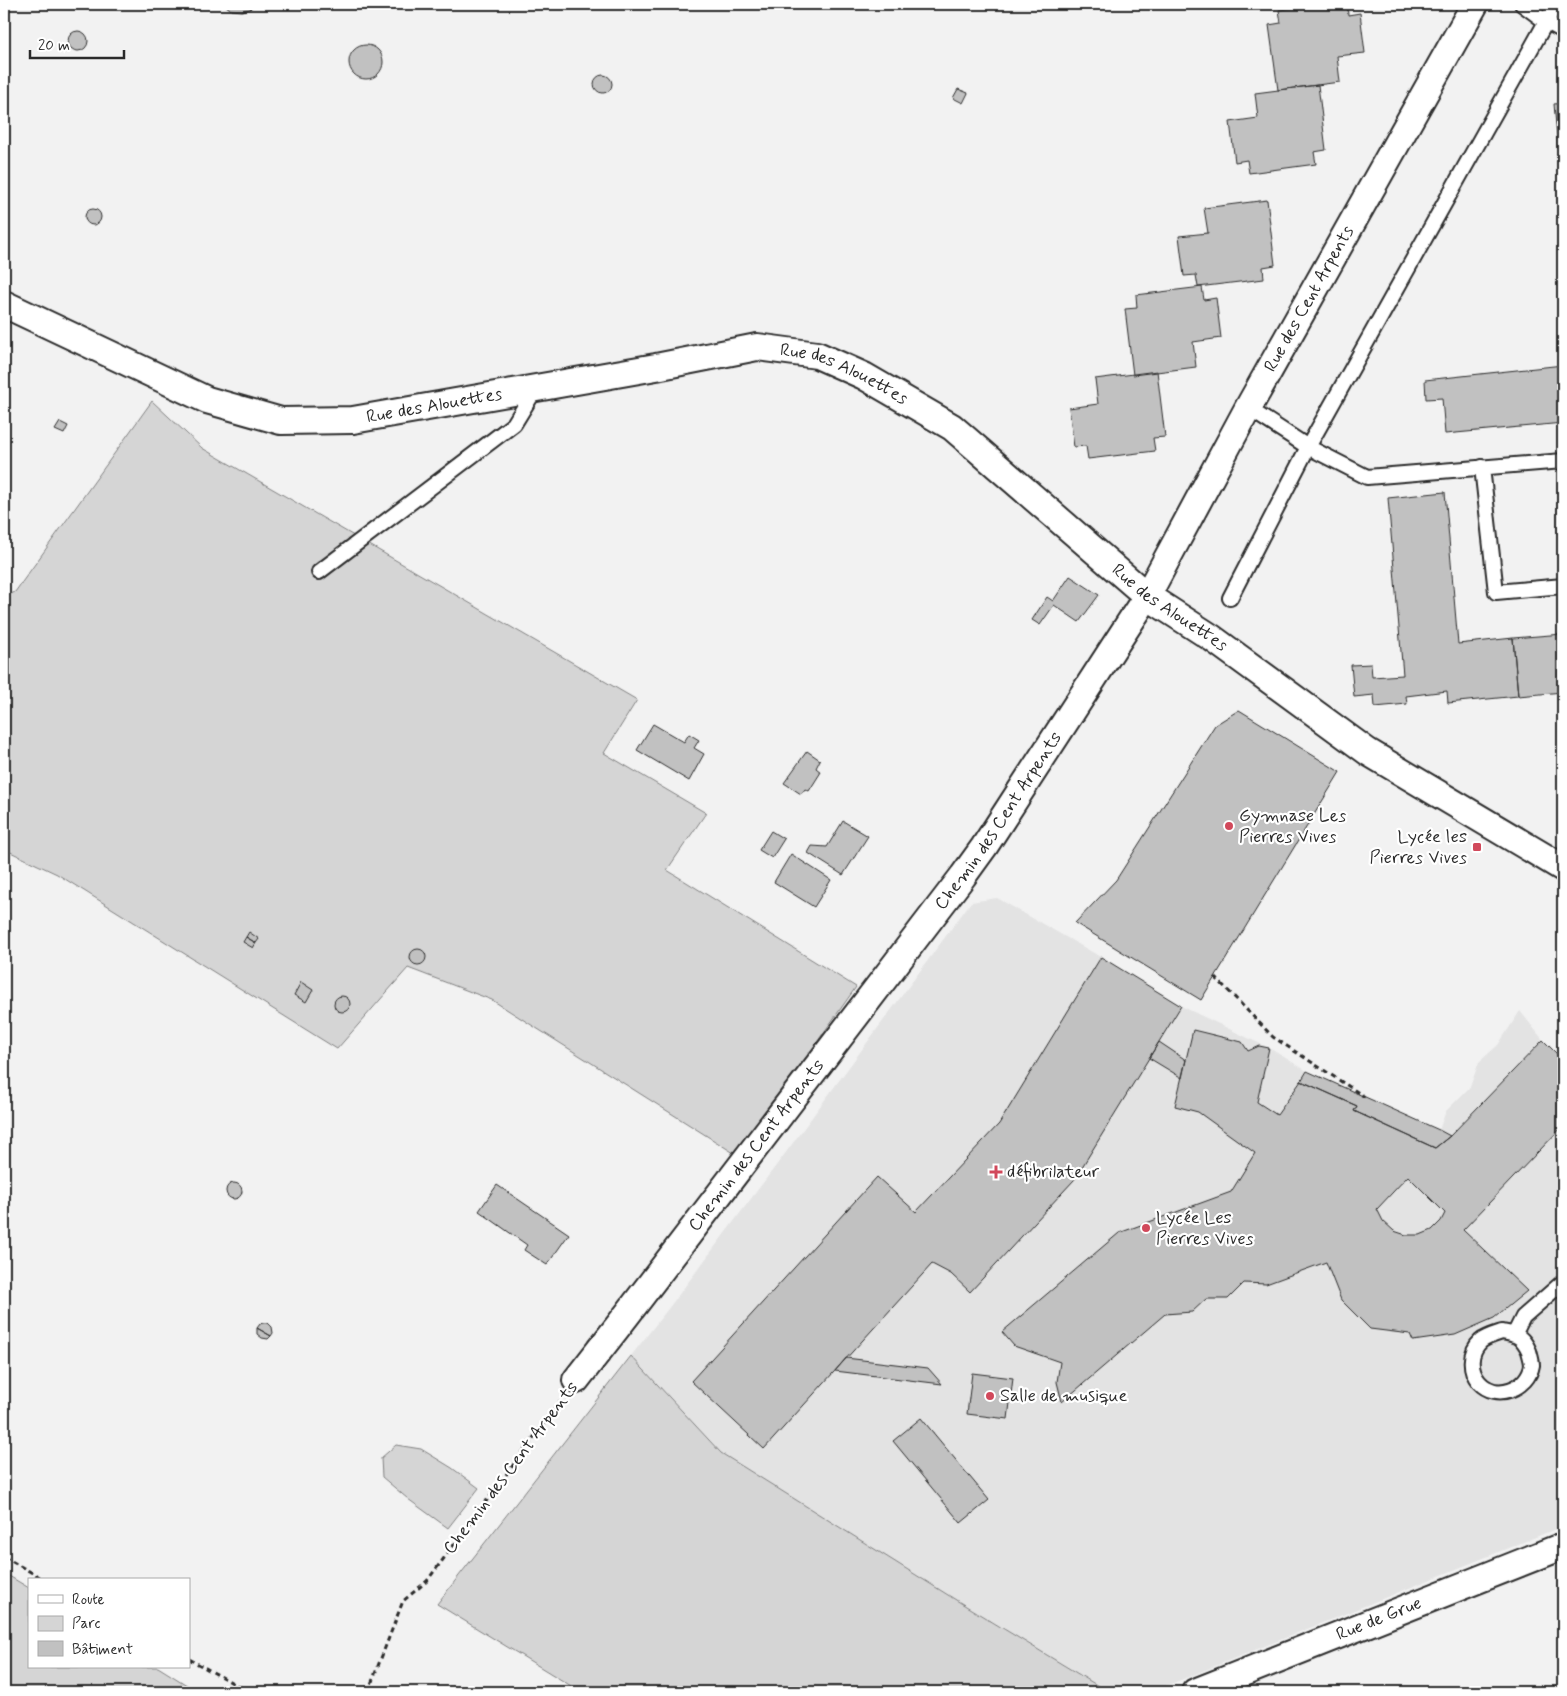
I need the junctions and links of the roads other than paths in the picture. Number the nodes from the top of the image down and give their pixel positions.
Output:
1 (1475, 4) edge
2 (1522, 4) edge
3 (1556, 4) edge
4 (1545, 21) junction
5 (1563, 31) edge
6 (4, 304) edge
7 (537, 388) junction
8 (1248, 408) junction
9 (1308, 447) junction
10 (1563, 461) edge
11 (1482, 467) junction
12 (319, 572) dead end
13 (1563, 586) edge
14 (1147, 596) junction
15 (1230, 598) dead end
16 (1563, 868) edge
17 (1563, 1282) edge
18 (1514, 1335) junction
19 (576, 1380) road end
20 (1563, 1546) edge
21 (1195, 1692) edge

1 - 8 street, Rue des Cent Arpents
2 - 4 lane
3 - 4 lane
4 - 5 lane
4 - 9 lane
6 - 7 street, Rue des Alouettes
7 - 12 lane
7 - 14 street, Rue des Alouettes
8 - 9 lane
8 - 14 street, Rue des Cent Arpents
9 - 11 lane
9 - 15 lane
10 - 11 lane
11 - 13 lane
14 - 16 street, Rue des Alouettes
14 - 19 street, Chemin des Cent Arpents
17 - 18 lane
18 - 18 lane
20 - 21 street, Rue de Grue

